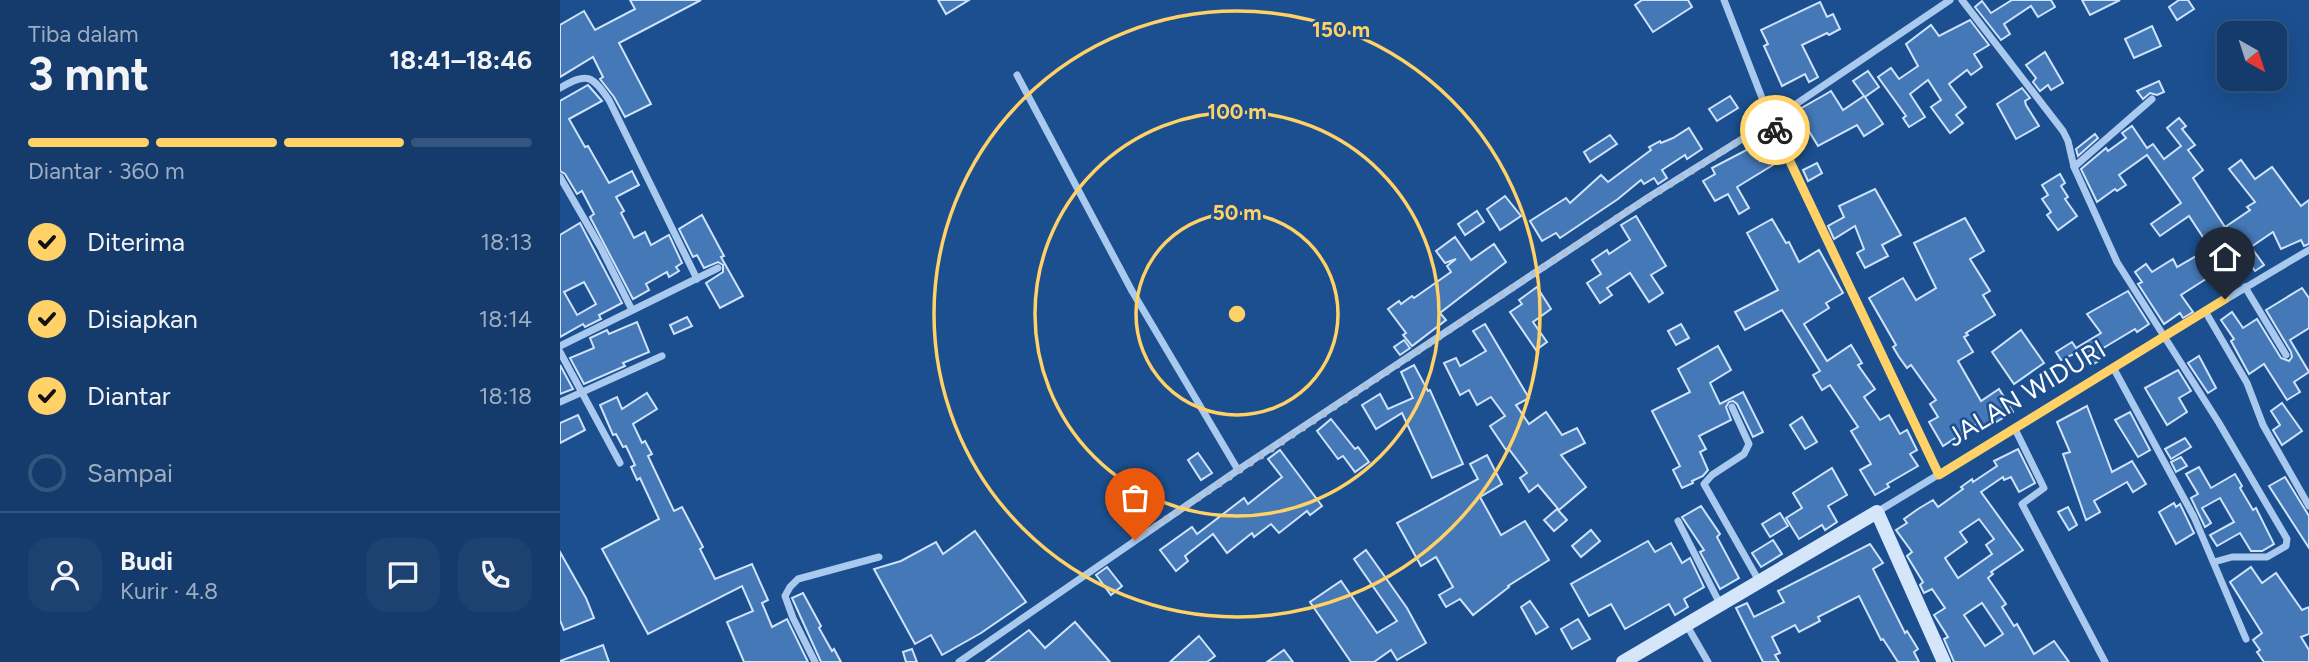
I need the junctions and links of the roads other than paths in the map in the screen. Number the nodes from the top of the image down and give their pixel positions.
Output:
1 (1724, 0) edge
2 (1950, 0) edge
3 (1962, 0) edge
4 (1017, 75) dead end
5 (560, 88) edge
6 (2152, 99) dead end
7 (1771, 121) junction
8 (2074, 167) junction
9 (560, 177) edge
10 (2309, 250) edge
11 (718, 268) dead end
12 (697, 279) junction
13 (2245, 287) junction
14 (632, 310) junction
15 (2205, 311) junction
16 (2164, 338) junction
17 (560, 346) edge
18 (560, 352) edge
19 (2286, 355) dead end
20 (662, 356) dead end
21 (2114, 369) junction
22 (582, 392) junction
23 (560, 402) edge
24 (1732, 407) dead end
25 (2015, 429) junction
26 (620, 463) dead end
27 (1238, 470) junction
28 (1939, 475) junction
29 (2309, 506) edge
30 (1877, 512) junction
31 (1678, 521) dead end
32 (879, 558) dead end
33 (2214, 562) junction
34 (1759, 582) junction
35 (1721, 604) junction
36 (1686, 624) junction
37 (2246, 639) dead end
38 (815, 662) edge
39 (959, 662) edge
40 (1623, 662) edge
41 (1708, 662) edge
42 (1944, 662) edge
43 (2105, 662) edge

1 - 7 street
2 - 7 street
3 - 8 street
4 - 27 street
5 - 12 street
6 - 8 street
7 - 27 street
7 - 28 street
8 - 16 street
9 - 14 street
10 - 13 street, JALAN WIDURI
11 - 12 street
12 - 14 street
13 - 15 street, JALAN WIDURI
13 - 19 street
14 - 17 street
15 - 16 street, JALAN WIDURI
15 - 29 street
16 - 21 street, JALAN WIDURI
16 - 33 street
18 - 22 street
20 - 22 street
21 - 25 street, JALAN WIDURI
21 - 33 street
22 - 23 street
22 - 26 street
24 - 34 street
25 - 28 street, JALAN WIDURI
25 - 43 street
27 - 39 street
28 - 30 street, JALAN WIDURI
30 - 34 main road, JALAN WIDURI
30 - 42 main road
31 - 35 street
32 - 38 street
33 - 37 street
34 - 35 main road, JALAN WIDURI
35 - 36 main road, JALAN WIDURI
36 - 40 main road, JALAN WIDURI
36 - 41 street

